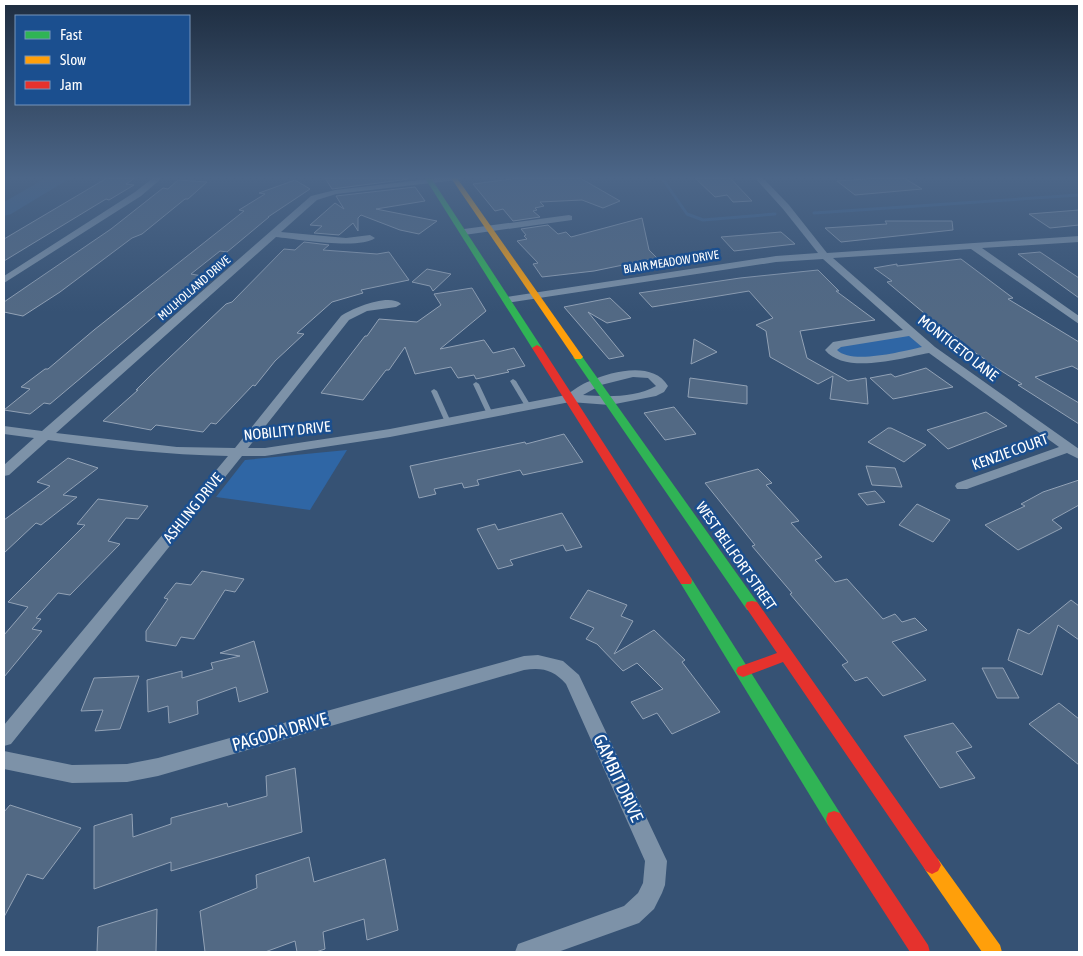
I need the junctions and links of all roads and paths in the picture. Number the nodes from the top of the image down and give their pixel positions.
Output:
1 (93, 223) edge
2 (287, 223) edge
3 (458, 223) edge
4 (486, 223) edge
5 (536, 223) edge
6 (797, 223) edge
7 (491, 229) junction
8 (464, 232) junction
9 (275, 234) junction
10 (370, 238) dead end
11 (1079, 239) edge
12 (974, 246) junction
13 (825, 256) junction
14 (4, 280) edge
15 (536, 295) junction
16 (508, 300) junction
17 (396, 304) dead end
18 (1079, 321) edge
19 (912, 332) junction
20 (931, 348) junction
21 (513, 381) dead end
22 (596, 382) junction
23 (476, 384) dead end
24 (434, 391) dead end
25 (570, 398) junction
26 (610, 401) junction
27 (528, 406) junction
28 (490, 414) junction
29 (448, 422) junction
30 (4, 430) edge
31 (44, 437) junction
32 (1074, 451) edge
33 (238, 452) junction
34 (4, 472) edge
35 (962, 486) dead end
36 (786, 654) junction
37 (553, 664) joint
38 (742, 671) junction
39 (4, 738) edge
40 (4, 760) edge
41 (526, 952) edge
42 (921, 952) edge
43 (992, 952) edge

1 - 14 street
2 - 9 street, MULHOLLAND DRIVE
3 - 8 main road
4 - 7 main road, WEST BELLFORT STREET
5 - 7 street
6 - 13 street, MONTICETO LANE
7 - 8 street
7 - 15 main road, WEST BELLFORT STREET
8 - 16 main road
9 - 10 street
9 - 31 street, MULHOLLAND DRIVE
11 - 12 street, BLAIR MEADOW DRIVE
12 - 13 street, BLAIR MEADOW DRIVE
12 - 18 street
13 - 15 street, BLAIR MEADOW DRIVE
13 - 19 street, MONTICETO LANE
15 - 16 street, BLAIR MEADOW DRIVE
15 - 22 main road, WEST BELLFORT STREET
16 - 25 main road
17 - 33 street, ASHLING DRIVE
19 - 20 street, MONTICETO LANE
19 - 20 street
20 - 32 street, MONTICETO LANE
21 - 27 lane
22 - 25 street, NOBILITY DRIVE
22 - 26 main road, WEST BELLFORT STREET
22 - 26 street, NOBILITY DRIVE
23 - 28 lane
24 - 29 lane
25 - 26 street, NOBILITY DRIVE
25 - 27 street, NOBILITY DRIVE
25 - 38 main road
26 - 36 main road, WEST BELLFORT STREET
27 - 28 street, NOBILITY DRIVE
28 - 29 street, NOBILITY DRIVE
29 - 33 street, NOBILITY DRIVE
30 - 31 street, NOBILITY DRIVE
31 - 33 street, NOBILITY DRIVE
31 - 34 street, MULHOLLAND DRIVE
32 - 35 street, KENZIE COURT
33 - 39 street, ASHLING DRIVE
36 - 38 main road
36 - 43 main road, WEST BELLFORT STREET
37 - 40 street, PAGODA DRIVE
37 - 41 street, GAMBIT DRIVE
38 - 42 main road

